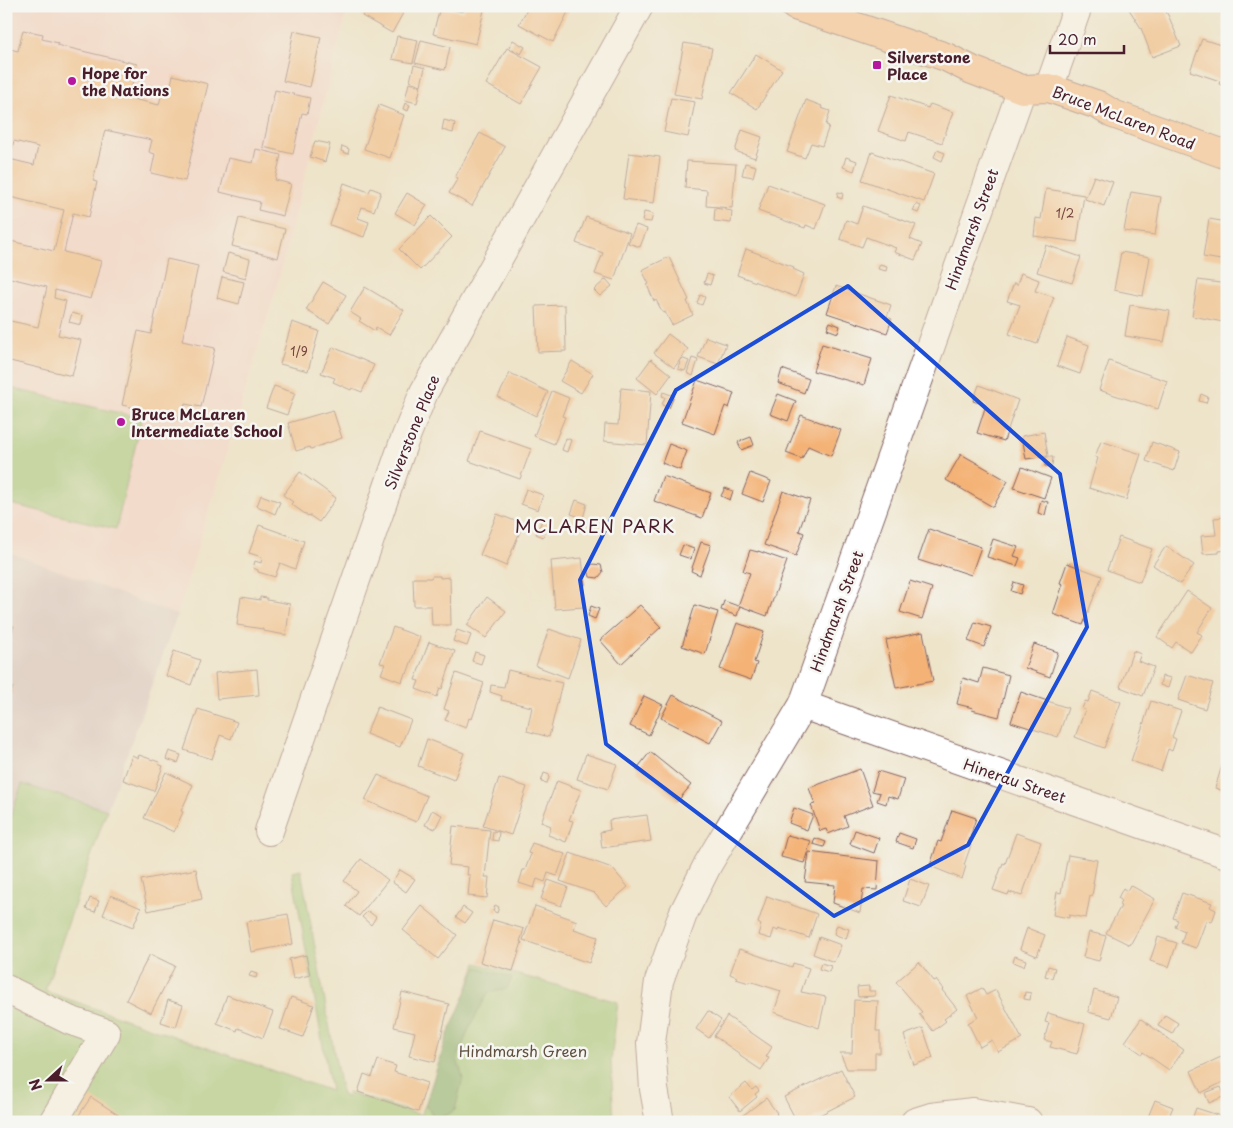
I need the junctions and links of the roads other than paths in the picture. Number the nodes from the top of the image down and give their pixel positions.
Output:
1 (639, 6) edge
2 (795, 6) edge
3 (1078, 6) edge
4 (1022, 88) junction
5 (1049, 88) junction
6 (1227, 155) edge
7 (803, 705) junction
8 (269, 831) dead end
9 (1227, 854) edge
10 (6, 989) edge
11 (52, 1122) edge
12 (660, 1122) edge
13 (915, 1122) edge
14 (1028, 1122) edge

1 - 8 street, Silverstone Place
2 - 4 main road, Bruce McLaren Road
3 - 5 street
4 - 5 main road, Bruce McLaren Road
4 - 7 street, Hindmarsh Street
5 - 6 main road, Bruce McLaren Road
7 - 9 street, Hinerau Street
7 - 12 street, Hindmarsh Street
10 - 11 street
13 - 14 street

